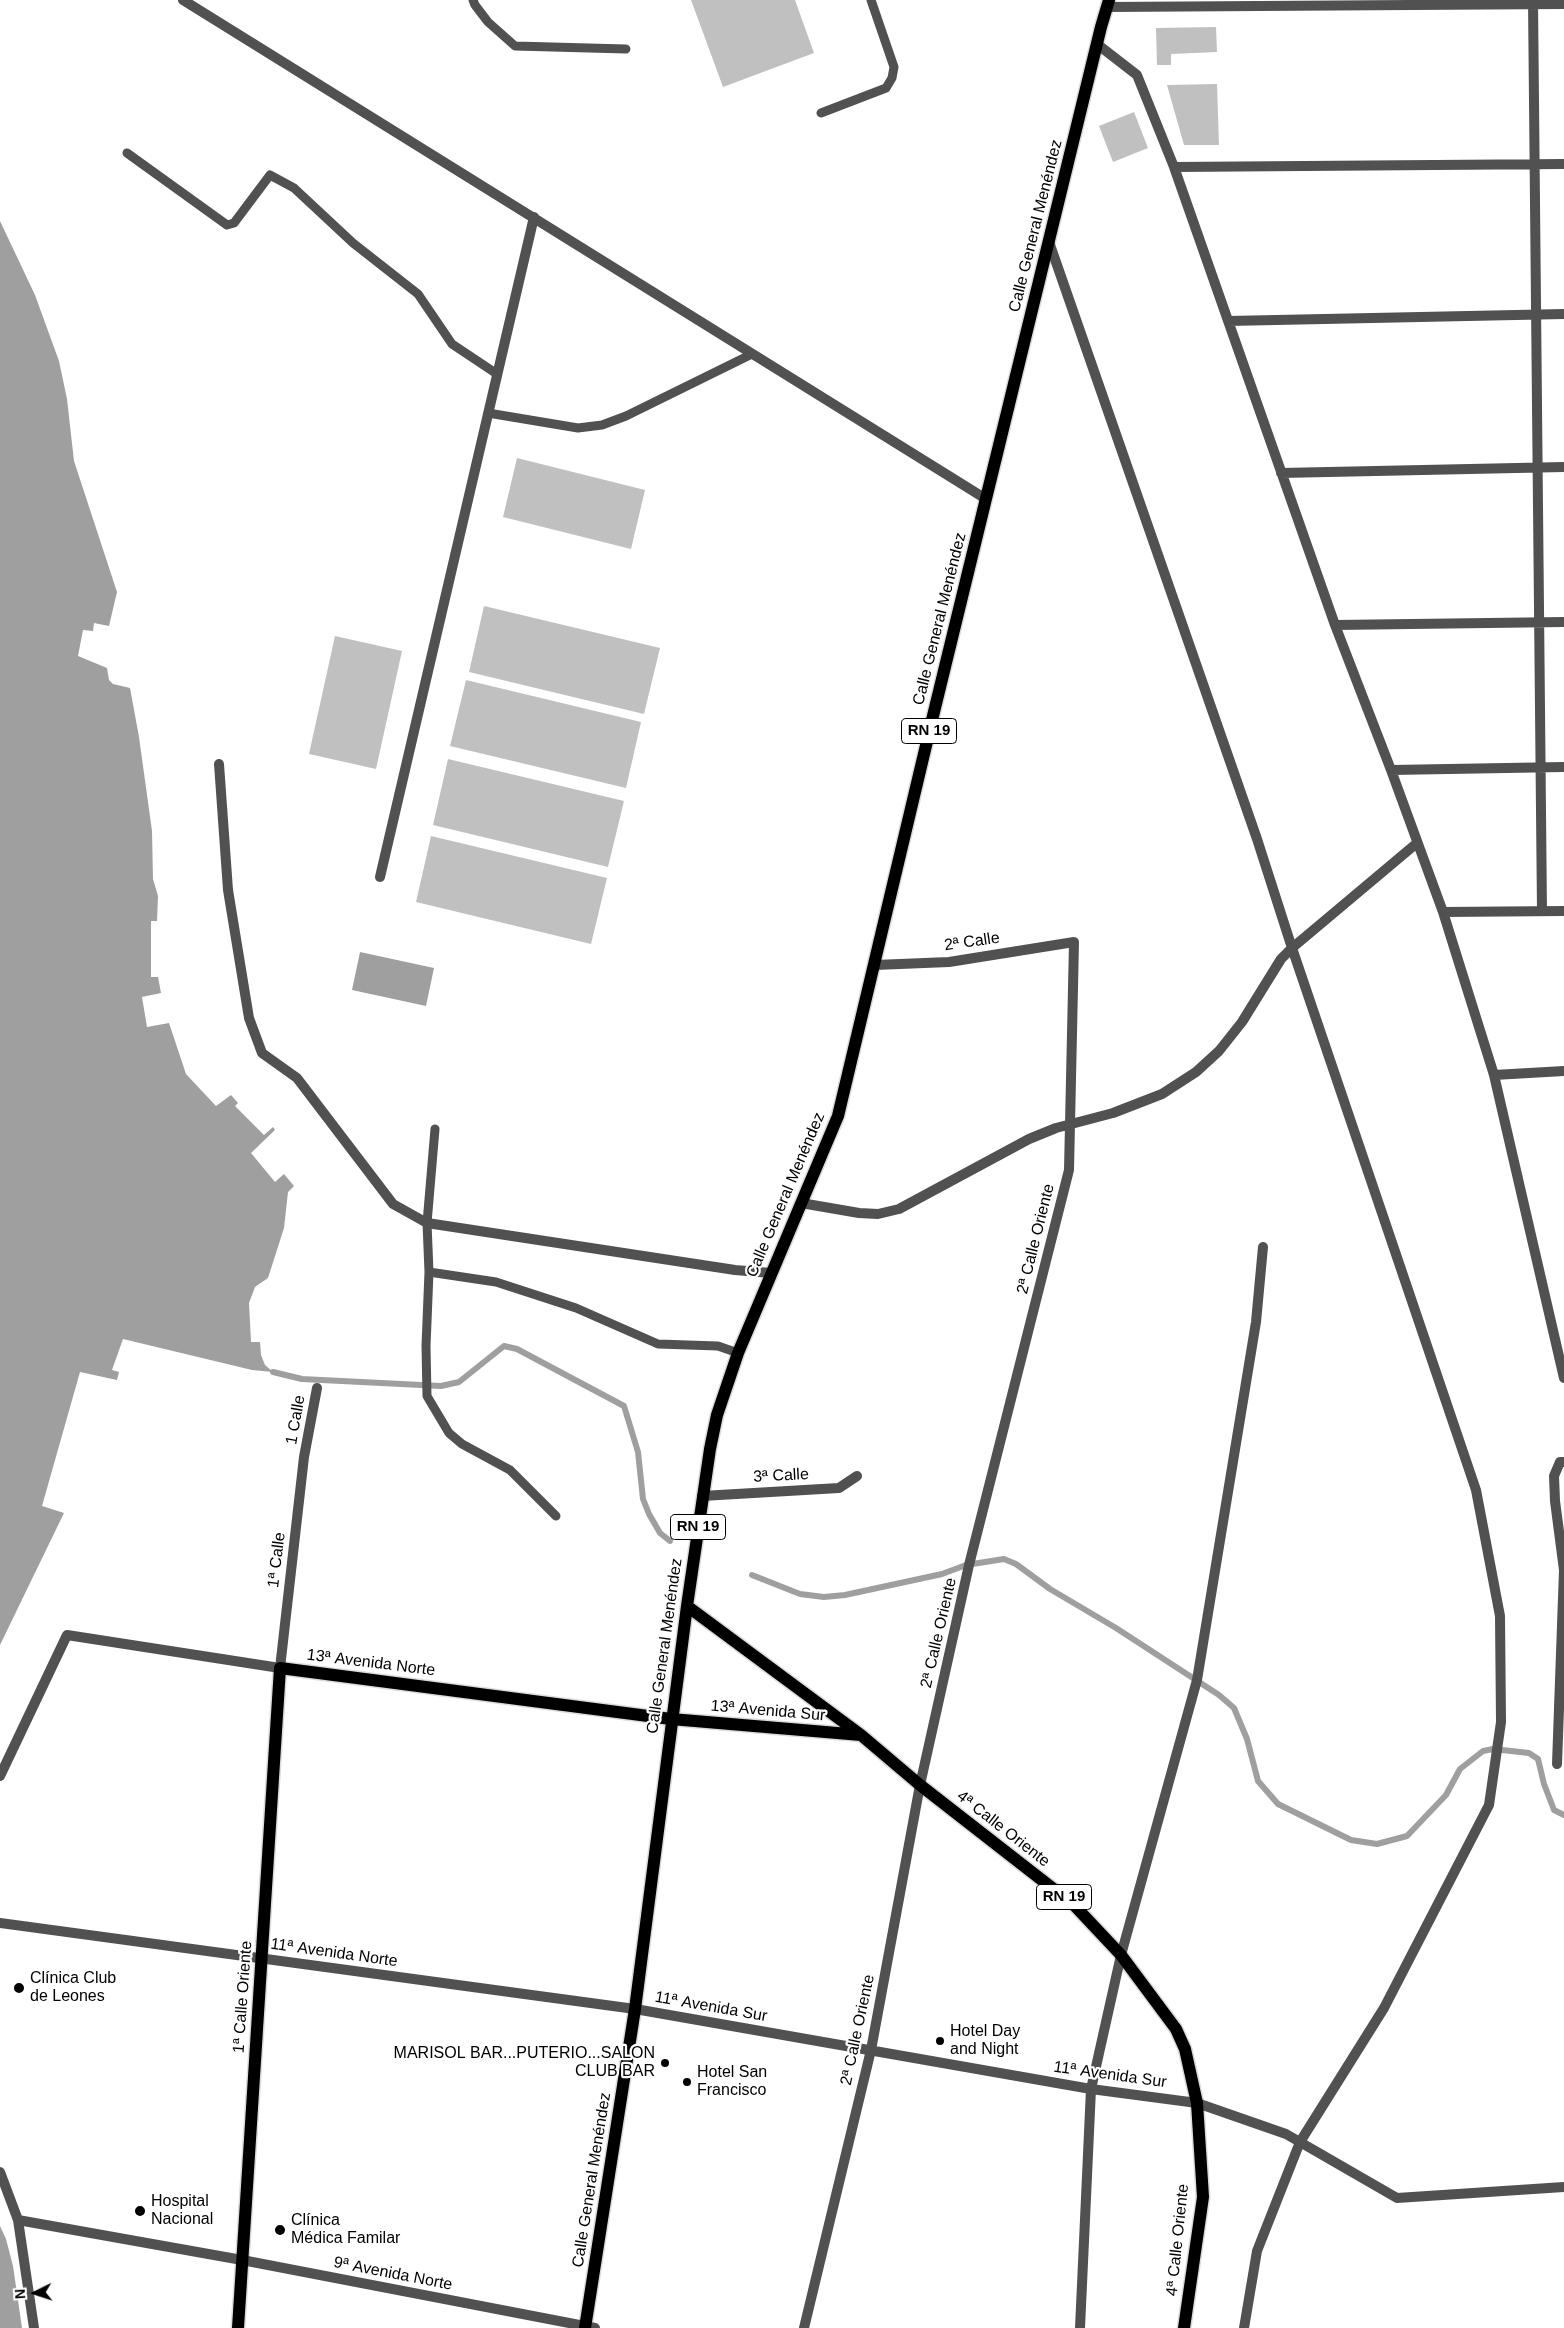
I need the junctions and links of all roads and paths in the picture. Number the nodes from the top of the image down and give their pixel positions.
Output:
1 (183, 0) edge
2 (473, 0) edge
3 (871, 0) edge
4 (1533, 2) edge
5 (1108, 4) edge
6 (1564, 4) edge
7 (1097, 44) junction
8 (626, 49) dead end
9 (821, 113) dead end
10 (128, 153) dead end
11 (1535, 164) junction
12 (1564, 164) edge
13 (1174, 167) junction
14 (534, 218) junction
15 (1049, 242) junction
16 (1536, 314) junction
17 (1564, 314) edge
18 (1228, 321) junction
19 (752, 354) junction
20 (497, 374) junction
21 (488, 413) junction
22 (1538, 467) junction
23 (1564, 467) edge
24 (1282, 473) junction
25 (986, 499) junction
26 (1539, 622) junction
27 (1564, 622) edge
28 (1335, 625) junction
29 (219, 764) dead end
30 (1541, 767) junction
31 (1564, 767) edge
32 (1391, 770) junction
33 (1417, 843) junction
34 (380, 877) dead end
35 (1542, 911) junction
36 (1564, 911) edge
37 (1442, 912) junction
38 (1074, 942) joint
39 (1292, 948) junction
40 (875, 965) junction
41 (1564, 1071) edge
42 (1494, 1075) junction
43 (1070, 1124) junction
44 (435, 1129) dead end
45 (801, 1203) junction
46 (427, 1223) junction
47 (1263, 1247) dead end
48 (429, 1272) junction
49 (771, 1273) junction
50 (738, 1353) junction
51 (1564, 1378) edge
52 (316, 1388) dead end
53 (304, 1457) joint
54 (1564, 1462) edge
55 (858, 1476) dead end
56 (702, 1496) junction
57 (556, 1516) dead end
58 (686, 1606) junction
59 (280, 1668) junction
60 (671, 1719) junction
61 (861, 1735) junction
62 (1557, 1764) dead end
63 (0, 1776) edge
64 (920, 1785) junction
65 (0, 1923) edge
66 (1121, 1956) junction
67 (261, 1958) junction
68 (635, 2009) junction
69 (871, 2050) junction
70 (1091, 2089) junction
71 (1197, 2103) junction
72 (1300, 2142) junction
73 (0, 2172) edge
74 (1564, 2187) edge
75 (18, 2220) junction
76 (242, 2260) junction
77 (588, 2327) edge
78 (34, 2328) edge
79 (238, 2328) edge
80 (804, 2328) edge
81 (1080, 2328) edge
82 (1184, 2328) edge
83 (1244, 2328) edge

1 - 14 street
2 - 8 lane
3 - 9 lane
4 - 5 street
4 - 6 street
4 - 11 street
5 - 7 main road, Calle General Menéndez / RN 19
7 - 13 street
7 - 15 main road, Calle General Menéndez / RN 19
10 - 20 lane
11 - 12 street
11 - 13 street
11 - 16 street
13 - 18 street
14 - 19 street
14 - 20 street
15 - 25 main road, Calle General Menéndez / RN 19
15 - 39 street
16 - 17 street
16 - 18 street
16 - 22 street
18 - 24 street
19 - 21 lane
19 - 25 street
20 - 21 street
21 - 34 street
22 - 23 street
22 - 24 street
22 - 26 street
24 - 28 street
25 - 40 main road, Calle General Menéndez / RN 19
26 - 27 street
26 - 28 street
26 - 30 street
28 - 32 street
29 - 46 street
30 - 31 street
30 - 32 street
30 - 35 street
32 - 33 street
33 - 37 street
33 - 39 street
35 - 36 street
35 - 37 street
37 - 42 street
38 - 40 street, 2ª Calle
38 - 43 street, 2ª Calle Oriente
39 - 43 street
39 - 72 street
40 - 45 main road, Calle General Menéndez / RN 19
41 - 42 street
42 - 51 street
43 - 45 street
43 - 64 street, 2ª Calle Oriente
44 - 46 lane
45 - 49 main road, Calle General Menéndez / RN 19
46 - 48 lane
46 - 49 street
47 - 66 street
48 - 50 lane
48 - 57 lane
49 - 50 main road, Calle General Menéndez / RN 19
50 - 56 main road, Calle General Menéndez / RN 19
52 - 53 street, 1 Calle
53 - 59 street, 1ª Calle
54 - 62 street
55 - 56 street, 3ª Calle
56 - 58 main road, Calle General Menéndez / RN 19
58 - 60 main road, Calle General Menéndez
58 - 61 main road, 4ª Calle Oriente / RN 19
59 - 60 main road, 13ª Avenida Norte
59 - 63 street, 13ª Avenida Norte
59 - 67 main road, 1ª Calle Oriente
60 - 61 main road, 13ª Avenida Sur
60 - 68 main road, Calle General Menéndez
61 - 64 main road, 4ª Calle Oriente / RN 19
64 - 66 main road, 4ª Calle Oriente / RN 19
64 - 69 street, 2ª Calle Oriente
65 - 67 street, 11ª Avenida Norte
66 - 70 street
66 - 71 main road, 4ª Calle Oriente / RN 19
67 - 68 street, 11ª Avenida Norte
67 - 76 main road, 1ª Calle Oriente
68 - 69 street, 11ª Avenida Sur
68 - 77 main road, Calle General Menéndez
69 - 70 street, 11ª Avenida Sur
69 - 80 street, 2ª Calle Oriente
70 - 71 street, 11ª Avenida Sur
70 - 81 street
71 - 72 street, 11ª Avenida Sur
71 - 82 main road, 4ª Calle Oriente / RN 19
72 - 74 street, 11ª Avenida Sur
72 - 83 street
73 - 75 street
75 - 76 street, 9ª Avenida Norte
75 - 78 street
76 - 77 street, 9ª Avenida Norte
76 - 79 main road, 1ª Calle Oriente

